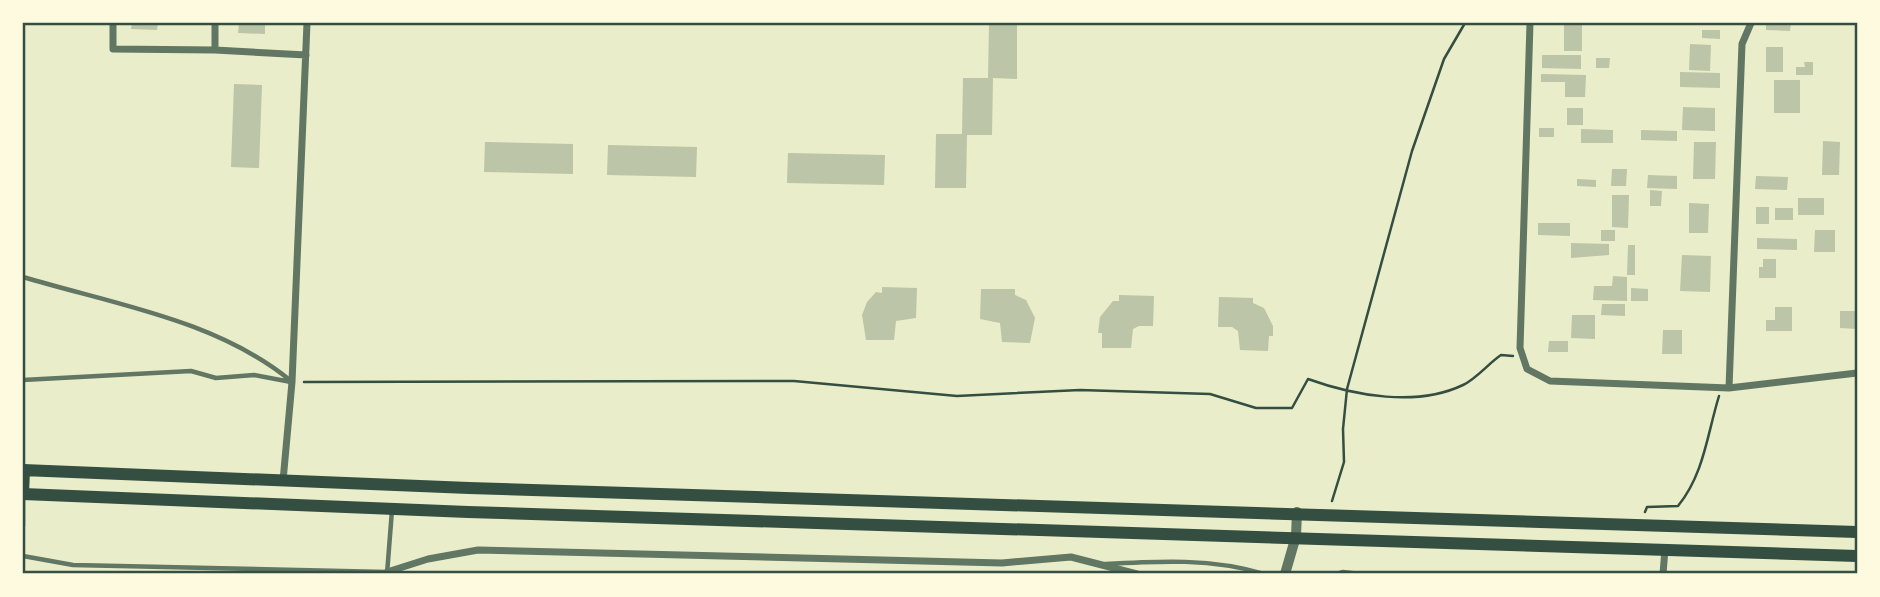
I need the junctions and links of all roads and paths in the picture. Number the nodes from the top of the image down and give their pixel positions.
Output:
1 (113, 23) edge
2 (215, 23) edge
3 (307, 23) edge
4 (1465, 23) edge
5 (1530, 23) edge
6 (1751, 23) edge
7 (215, 50) junction
8 (306, 55) junction
9 (23, 277) edge
10 (1523, 358) junction
11 (1857, 373) edge
12 (23, 380) edge
13 (292, 382) junction
14 (1725, 387) junction
15 (1347, 389) junction
16 (23, 470) edge
17 (283, 481) junction
18 (23, 494) edge
19 (393, 509) junction
20 (1297, 512) junction
21 (1329, 513) junction
22 (1638, 524) junction
23 (23, 526) edge
24 (1857, 531) edge
25 (1296, 536) junction
26 (1665, 549) junction
27 (23, 556) edge
28 (1857, 556) edge
29 (1098, 564) junction
30 (387, 573) edge
31 (1137, 574) edge
32 (1264, 574) edge
33 (1286, 574) edge
34 (1337, 574) edge
35 (1360, 574) edge
36 (1663, 574) edge
37 (1683, 574) edge
38 (1727, 574) edge

1 - 7 street
2 - 7 street
3 - 8 street
4 - 15 path
5 - 10 street
6 - 14 street
7 - 8 street
8 - 13 street
9 - 13 lane
10 - 14 street
10 - 15 path
11 - 14 street
12 - 13 lane
13 - 15 path
13 - 17 street
14 - 22 path
15 - 21 path
16 - 17 main road
16 - 18 main road
17 - 20 main road
18 - 19 main road
18 - 23 lane
19 - 25 main road
19 - 30 lane
20 - 21 main road
20 - 25 street
21 - 22 main road
22 - 24 main road
25 - 26 main road
25 - 33 street
26 - 28 main road
26 - 36 street
27 - 30 lane
29 - 30 street
29 - 31 street
29 - 32 lane
34 - 35 lane
37 - 38 lane

